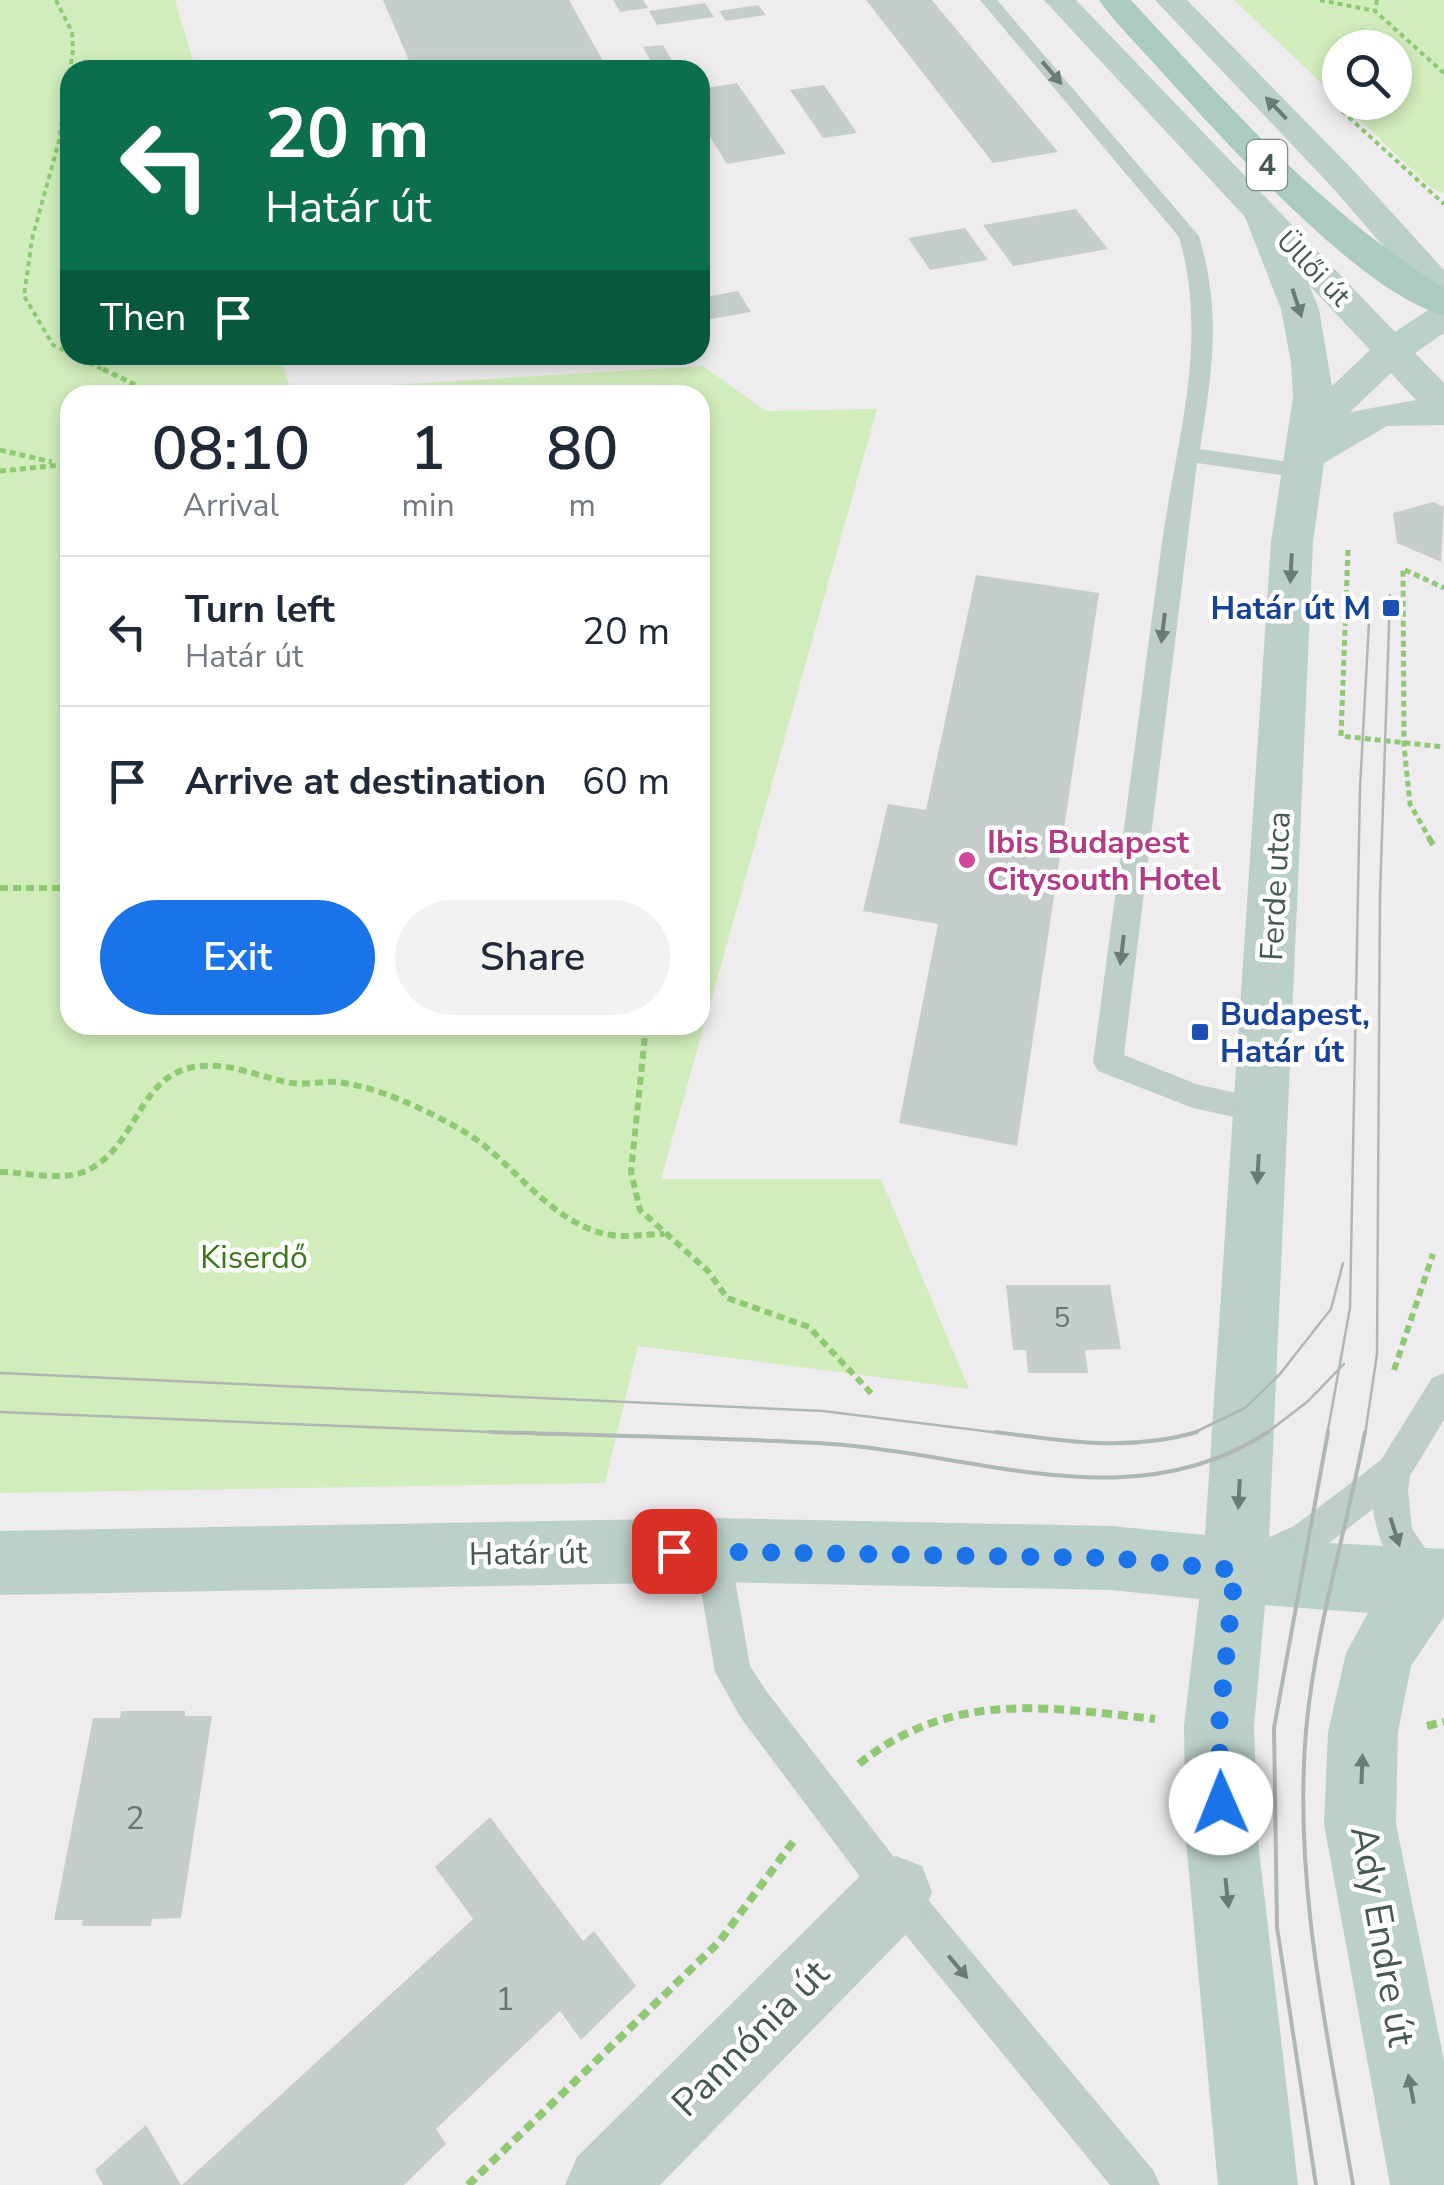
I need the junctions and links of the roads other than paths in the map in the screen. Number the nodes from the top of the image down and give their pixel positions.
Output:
1 (988, 0) edge
2 (1059, 0) edge
3 (1114, 0) edge
4 (1170, 0) edge
5 (1144, 91) junction
6 (1344, 178) junction
7 (1261, 212) junction
8 (1444, 237) edge
9 (1443, 298) edge
10 (1394, 350) junction
11 (1444, 409) edge
12 (1305, 450) junction
13 (1186, 454) junction
14 (1262, 1110) junction
15 (1444, 1388) edge
16 (1392, 1472) junction
17 (712, 1550) junction
18 (0, 1563) edge
19 (1235, 1570) junction
20 (1439, 1576) edge
21 (896, 1892) junction
22 (605, 2185) edge
23 (1138, 2185) edge
24 (1258, 2185) edge
25 (1430, 2185) edge

1 -> 13 lane
2 - 5 main road, Üllői út
3 - 9 main road, 4
6 -> 4 main road
5 - 7 main road, Üllői út
5 - 9 main road
6 - 8 main road
6 - 9 main road
7 - 9 main road
7 - 10 main road, Üllői út
7 -> 12 main road, Ferde utca
9 - 10 main road
10 - 11 main road, Üllői út
10 - 12 main road
11 - 12 main road
12 - 13 lane
12 -> 14 main road, Ferde utca
13 -> 14 lane
14 -> 19 main road, Ferde utca
15 - 16 lane
16 - 19 lane
16 -> 20 lane
17 - 18 main road, Határ út
17 - 19 main road, Határ út
17 - 21 lane
19 - 20 main road, Határ út
19 -> 24 main road
25 -> 20 main road, Ady Endre út
21 - 22 street, Pannónia út
21 -> 23 lane

